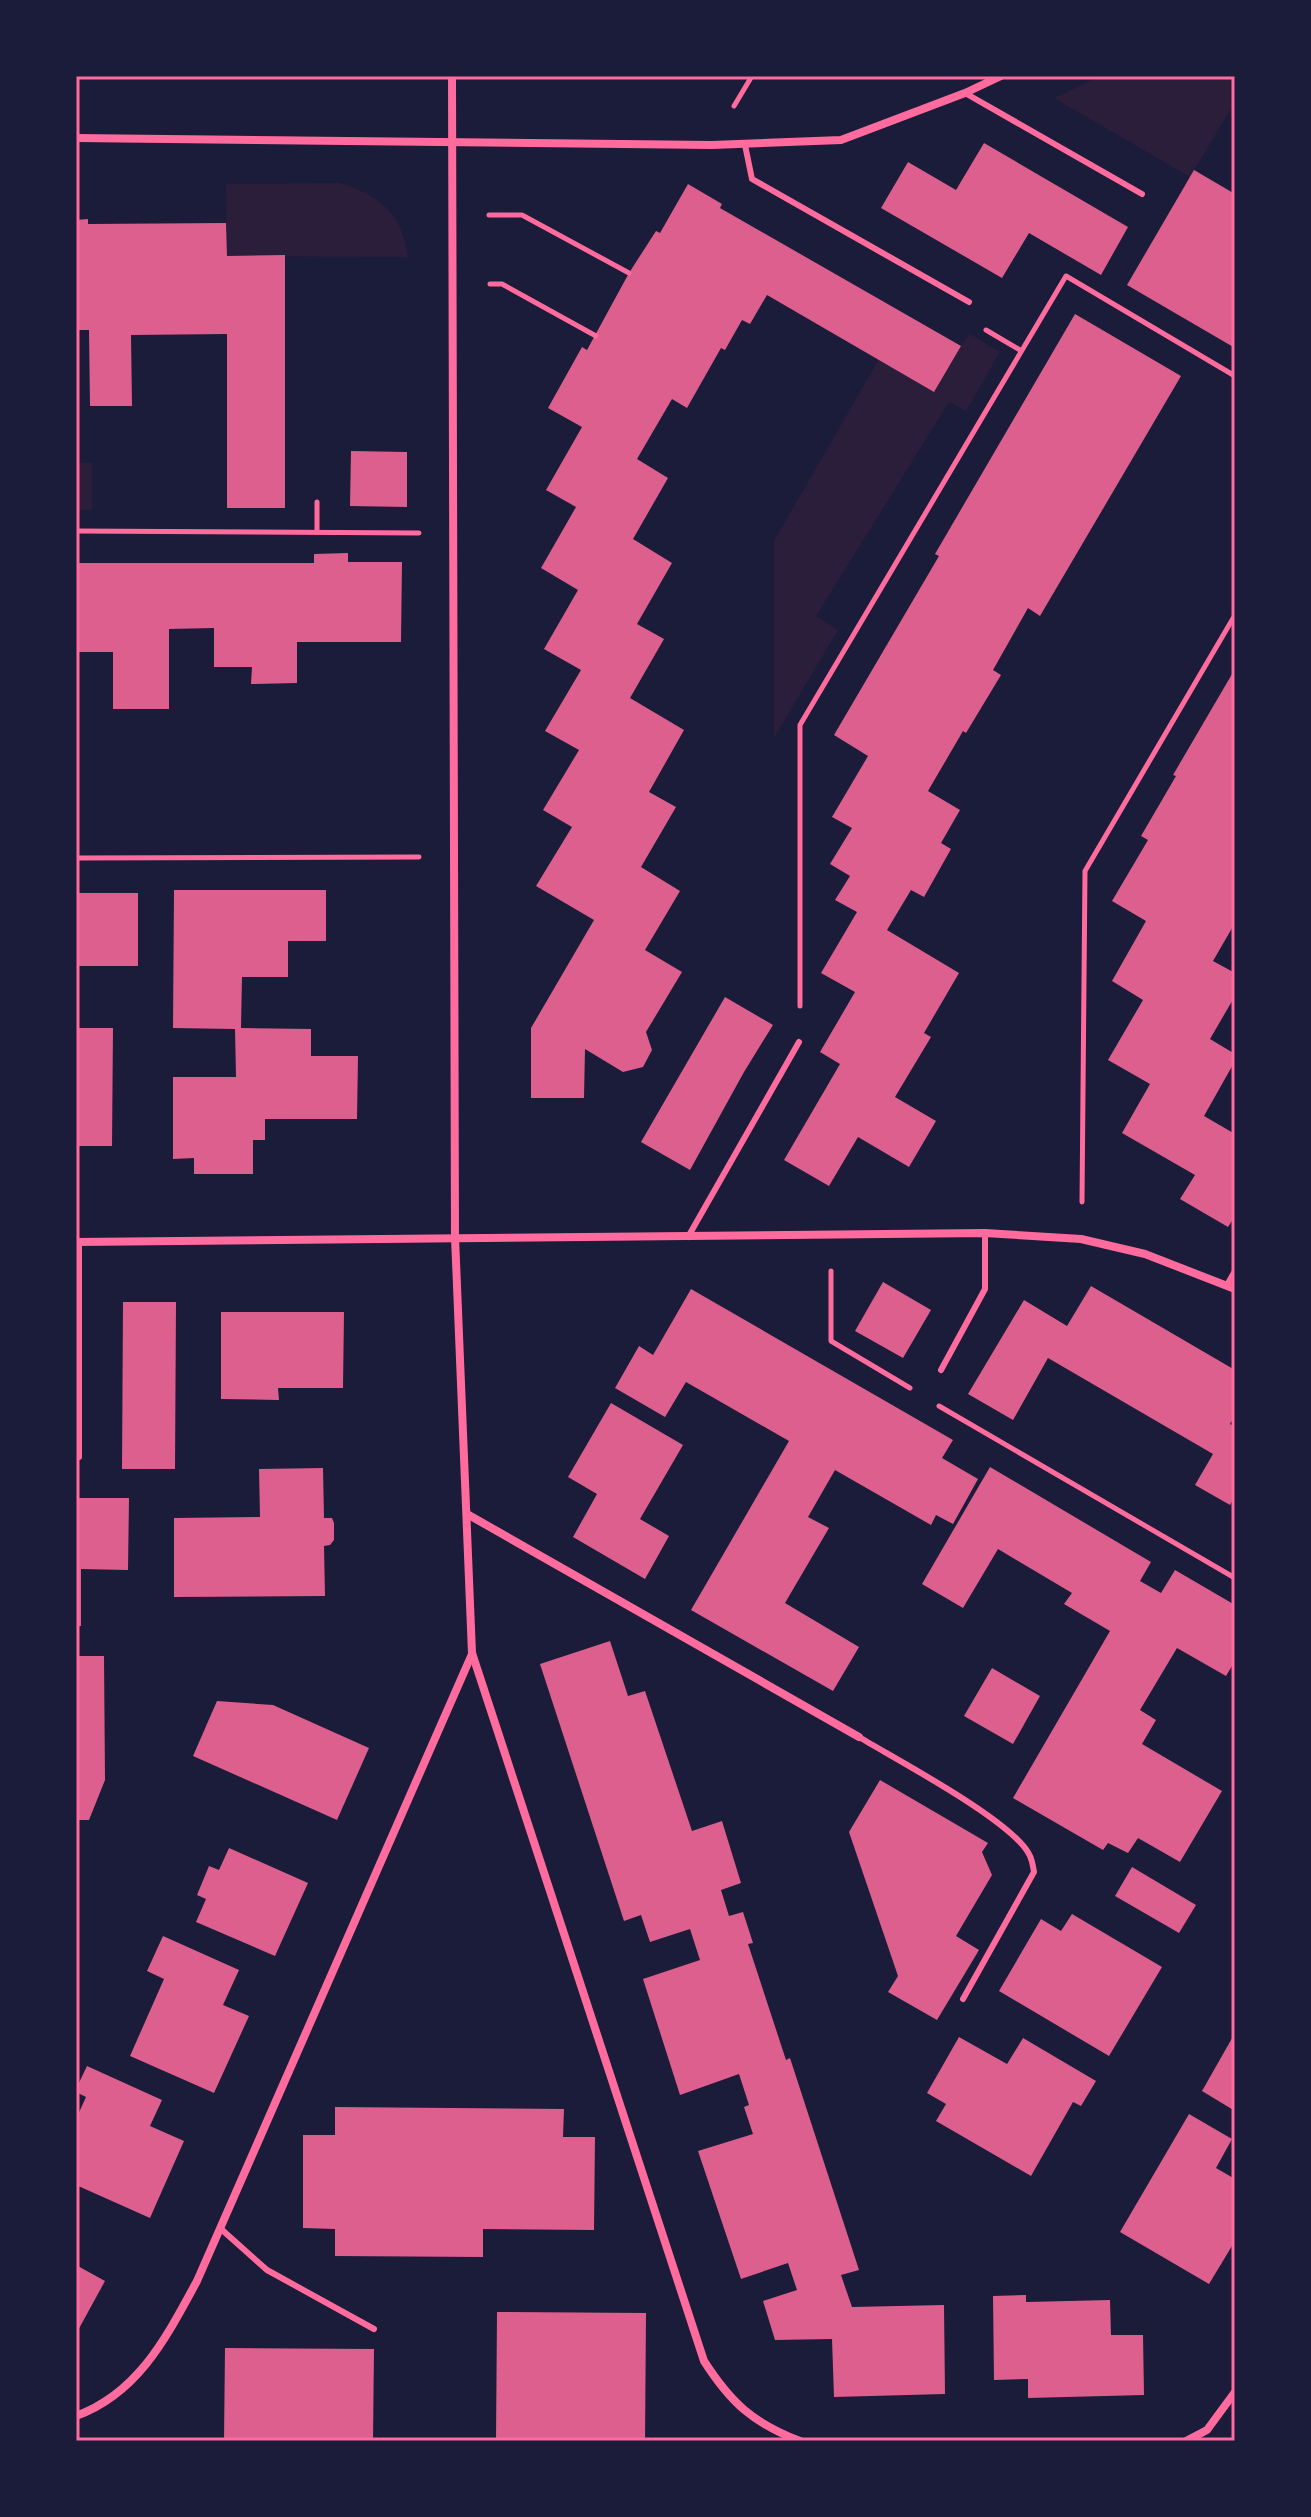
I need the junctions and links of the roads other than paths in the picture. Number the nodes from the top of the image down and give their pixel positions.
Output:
1 (452, 76) edge
2 (1001, 76) edge
3 (965, 93) junction
4 (76, 138) edge
5 (452, 143) junction
6 (745, 145) junction
7 (1142, 194) dead end
8 (969, 302) dead end
9 (799, 1042) road end
10 (985, 1233) junction
11 (455, 1237) junction
12 (687, 1238) junction
13 (78, 1242) edge
14 (1235, 1271) edge
15 (1231, 1287) edge
16 (941, 1370) dead end
17 (79, 1457) dead end
18 (467, 1514) junction
19 (472, 1653) junction
20 (859, 1737) joint
21 (963, 1999) dead end
22 (221, 2229) junction
23 (374, 2329) dead end
24 (1235, 2392) edge
25 (76, 2416) edge
26 (800, 2441) edge
27 (1186, 2441) edge

1 - 5 street
2 - 3 street
3 - 6 street
3 - 7 lane
4 - 5 street
5 - 6 street
5 - 11 street
6 - 8 lane
9 - 12 lane
10 - 12 street
10 - 15 street
10 - 16 lane
11 - 12 street
11 - 13 street
11 - 18 street
13 - 17 lane
14 - 15 lane
18 - 19 street
18 - 20 street
19 - 22 street
19 - 26 street
20 - 21 lane
22 - 23 lane
22 - 25 street
24 - 27 street

